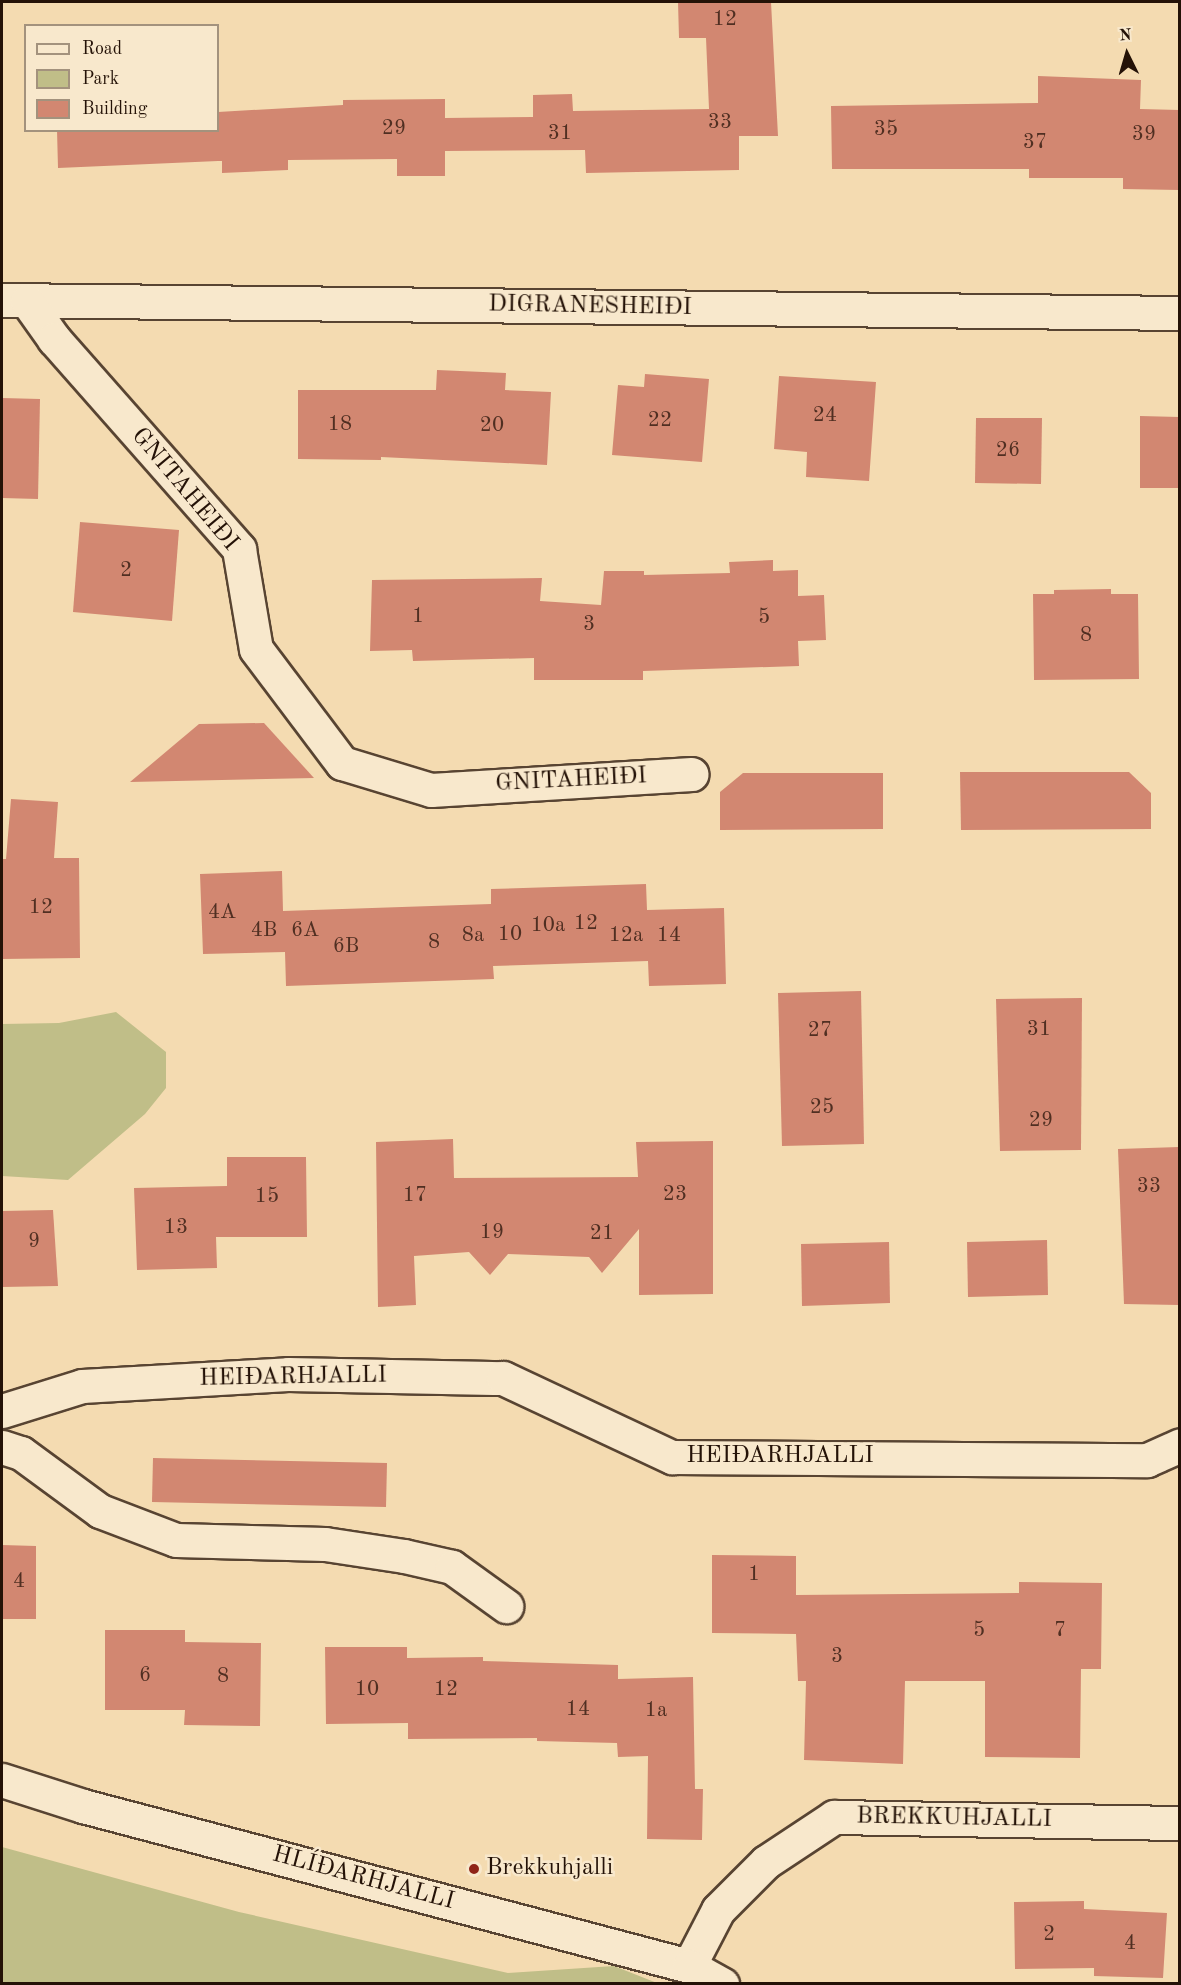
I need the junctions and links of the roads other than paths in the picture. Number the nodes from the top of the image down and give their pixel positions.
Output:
1 (14, 301) edge
2 (1179, 313) edge
3 (692, 774) dead end
4 (2, 1411) edge
5 (1179, 1445) edge
6 (2, 1447) edge
7 (506, 1606) dead end
8 (2, 1780) edge
9 (1179, 1823) edge
10 (689, 1966) junction
11 (722, 1983) edge

1 - 2 street, DIGRANESHEIÐI
1 - 3 street, GNITAHEIÐI
4 - 5 street, HEIÐARHJALLI
6 - 7 street
8 - 10 street, HLÍÐARHJALLI
9 - 10 street, BREKKUHJALLI
10 - 11 street, HLÍÐARHJALLI

